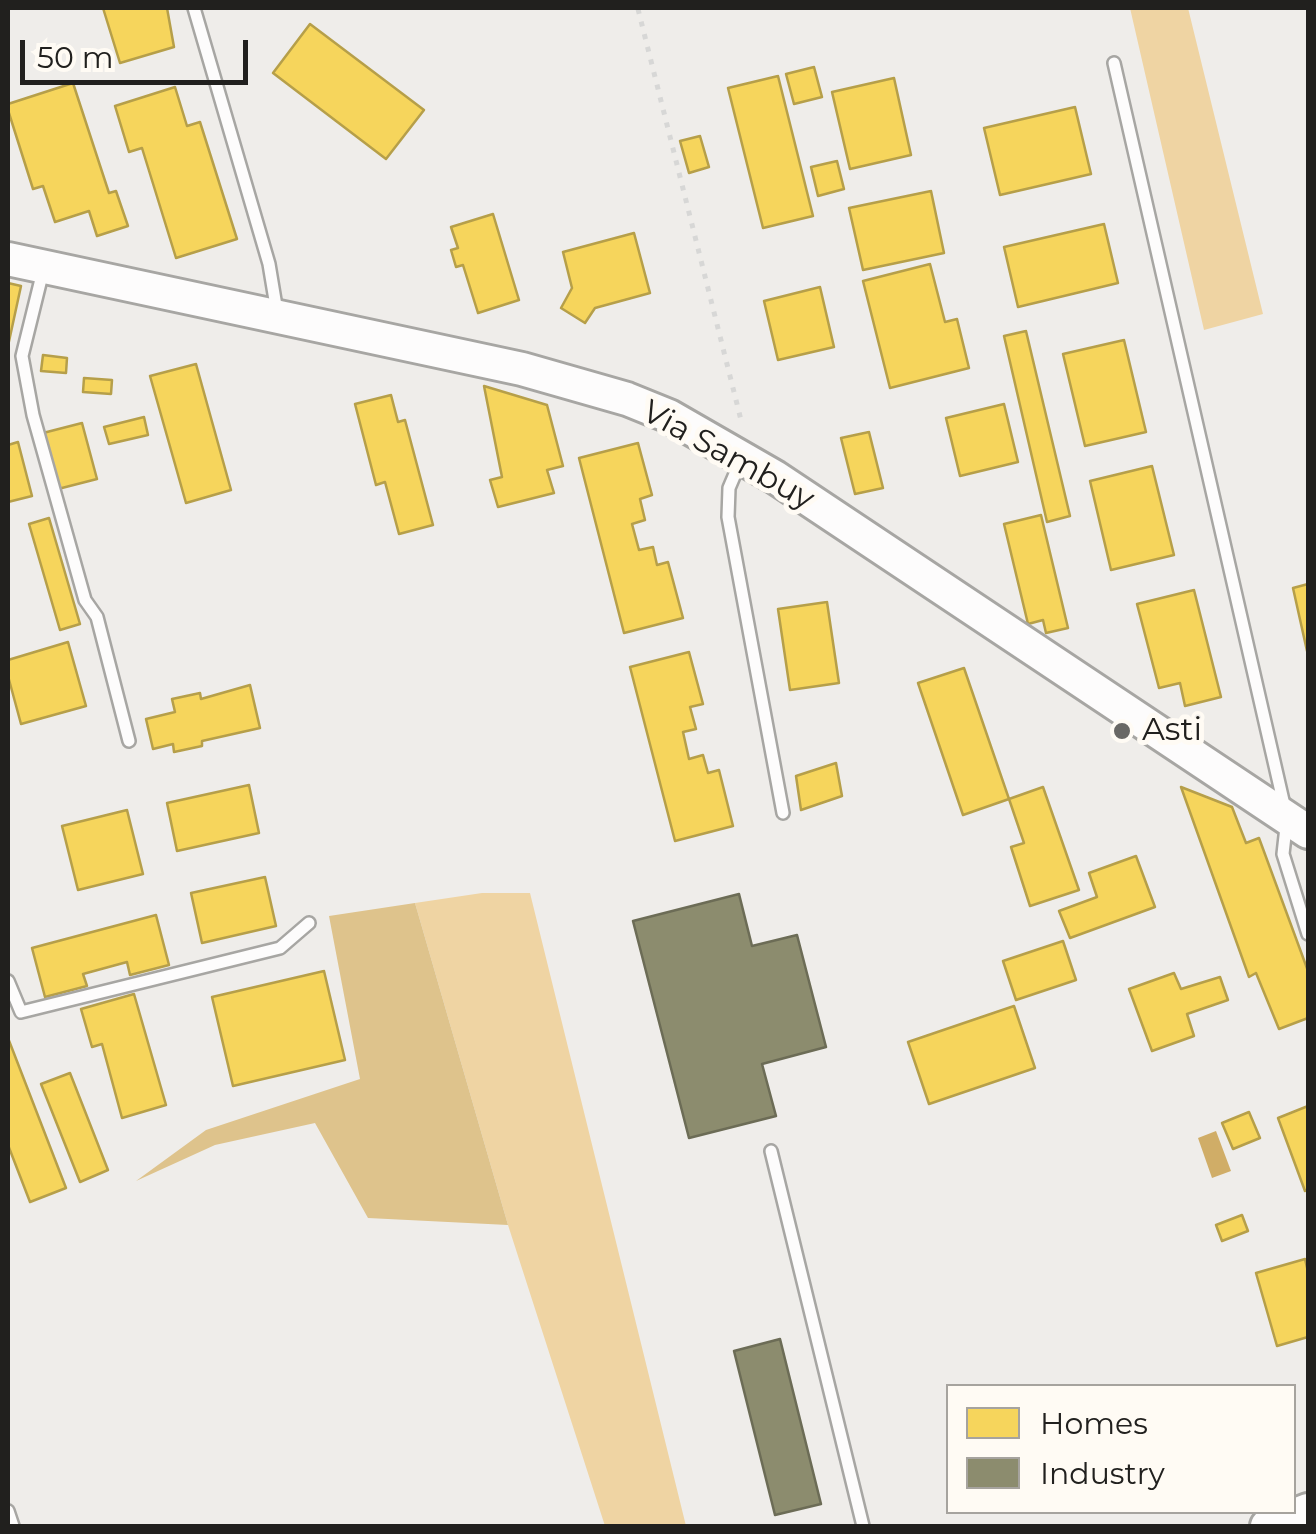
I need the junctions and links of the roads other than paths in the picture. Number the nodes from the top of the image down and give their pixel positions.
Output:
1 (194, 8) edge
2 (1114, 63) dead end
3 (8, 260) edge
4 (44, 267) junction
5 (278, 316) junction
6 (739, 454) junction
7 (130, 741) dead end
8 (782, 813) dead end
9 (1298, 825) edge
10 (309, 923) dead end
11 (1308, 934) edge
12 (8, 981) edge
13 (771, 1151) dead end
14 (1308, 1510) edge
15 (8, 1511) edge
16 (13, 1526) edge
17 (864, 1526) edge
18 (1267, 1526) edge

1 - 5 lane
2 - 9 lane
3 - 4 street, Via Sambuy
4 - 5 street, Via Sambuy
4 - 7 lane
5 - 6 street, Via Sambuy
6 - 8 lane
6 - 9 street, Via Sambuy
9 - 11 lane
10 - 12 lane
13 - 17 lane
14 - 18 street
15 - 16 lane

